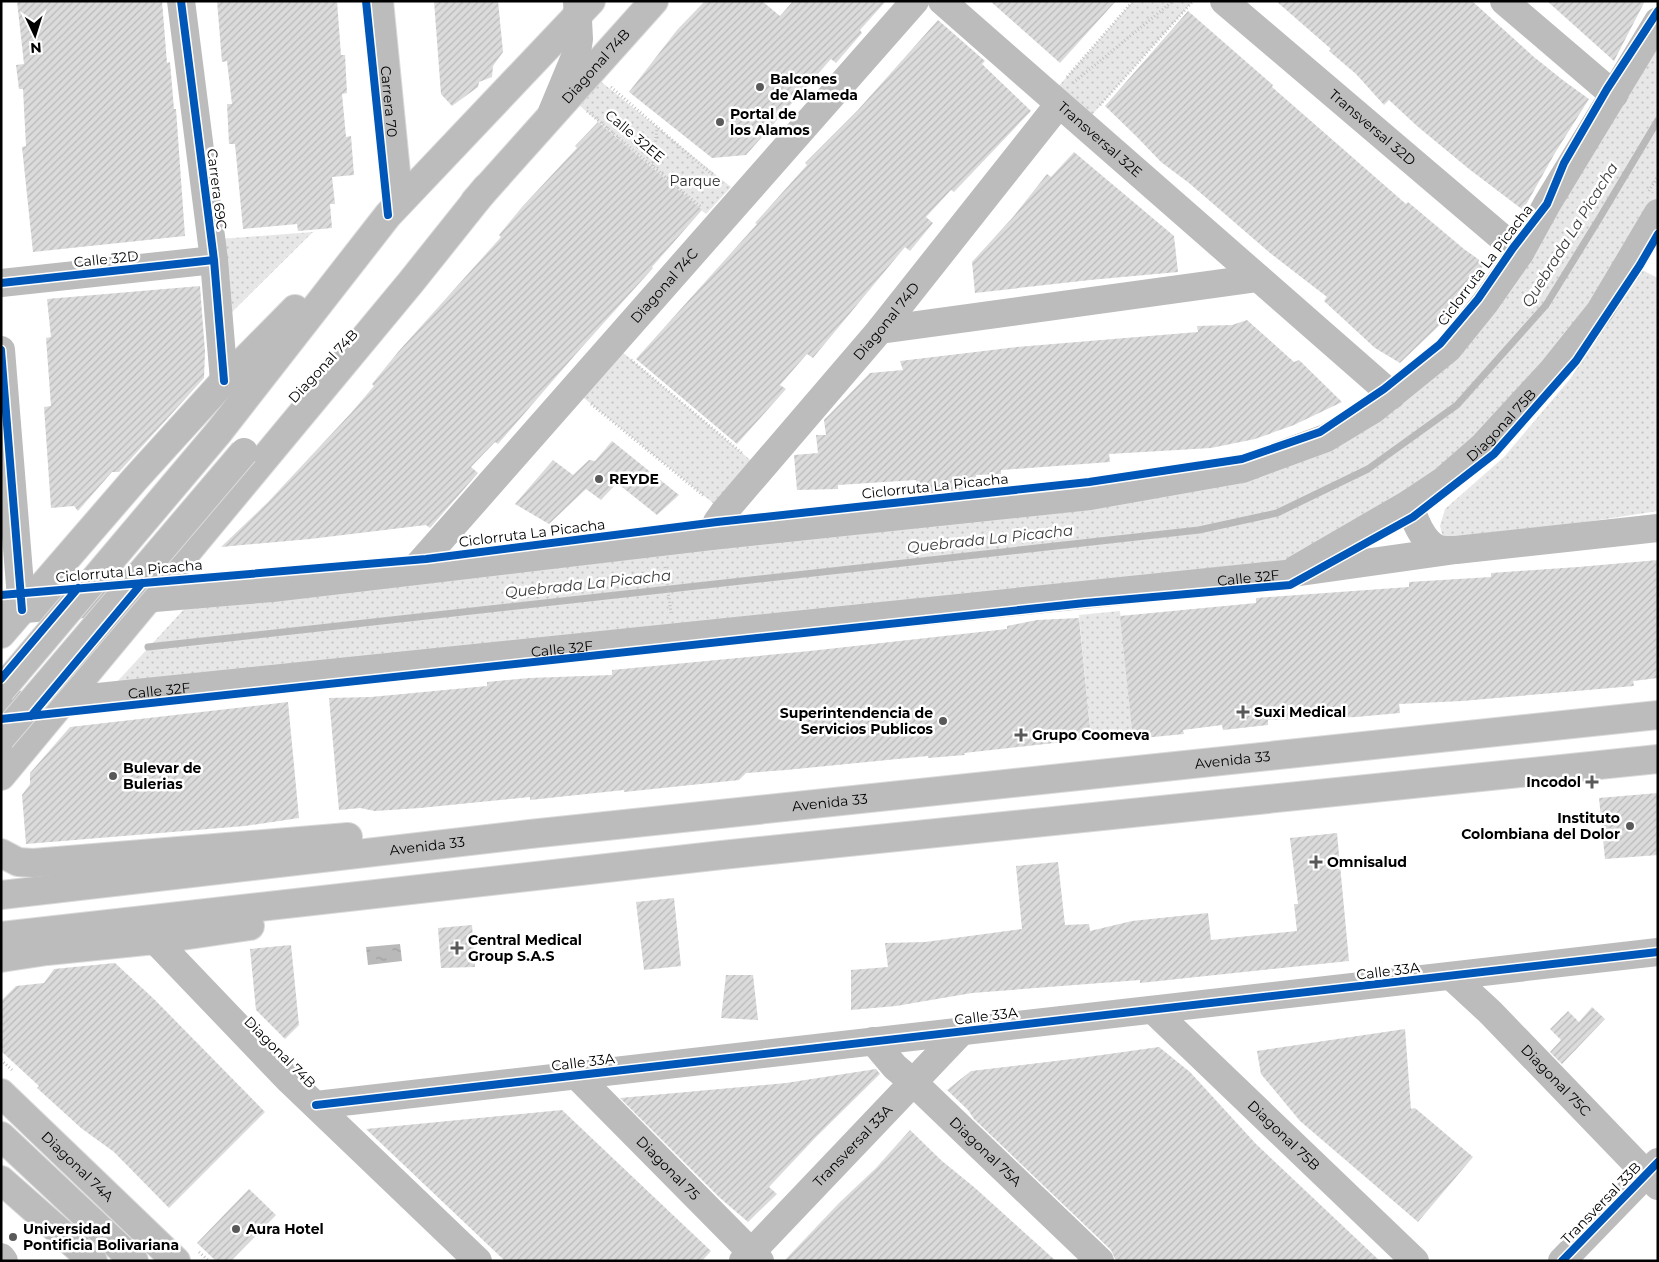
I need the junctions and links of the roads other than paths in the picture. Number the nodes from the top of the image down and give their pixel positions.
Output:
1 (181, 1) edge
2 (379, 1) edge
3 (654, 1) edge
4 (915, 1) edge
5 (942, 1) edge
6 (1224, 1) edge
7 (1504, 1) edge
8 (582, 6) edge
9 (1658, 21) edge
10 (1614, 95) junction
11 (1055, 100) junction
12 (549, 120) junction
13 (486, 188) junction
14 (1653, 203) edge
15 (393, 209) junction
16 (1520, 254) junction
17 (214, 260) junction
18 (1258, 278) junction
19 (1, 283) edge
20 (880, 330) junction
21 (1, 350) edge
22 (224, 381) junction
23 (1392, 395) junction
24 (135, 479) junction
25 (1410, 503) junction
26 (718, 524) junction
27 (1658, 528) edge
28 (202, 533) junction
29 (1456, 550) junction
30 (413, 571) junction
31 (1286, 574) junction
32 (148, 598) junction
33 (74, 605) junction
34 (12, 611) edge
35 (1, 634) edge
36 (113, 641) junction
37 (1, 690) edge
38 (64, 701) junction
39 (1, 708) edge
40 (1658, 715) edge
41 (1, 738) edge
42 (1658, 759) edge
43 (1, 776) edge
44 (530, 834) junction
45 (1, 854) edge
46 (490, 882) junction
47 (1, 895) edge
48 (1, 936) edge
49 (154, 940) junction
50 (1658, 952) edge
51 (1, 958) edge
52 (1451, 976) junction
53 (1154, 1010) junction
54 (961, 1032) junction
55 (873, 1042) junction
56 (576, 1076) junction
57 (914, 1083) junction
58 (1, 1093) edge
59 (316, 1105) junction
60 (1, 1136) edge
61 (1654, 1174) edge
62 (1, 1180) edge
63 (1, 1257) edge
64 (752, 1258) edge
65 (4, 1261) edge
66 (93, 1261) edge
67 (134, 1261) edge
68 (176, 1261) edge
69 (478, 1261) edge
70 (1100, 1261) edge
71 (1415, 1261) edge
72 (1562, 1261) edge

1 - 17 street, Carrera 69C
2 - 15 street, Carrera 70
3 - 12 street, Diagonal 74B
4 - 30 street, Diagonal 74C
5 - 11 street, Transversal 32E
6 - 16 street, Transversal 32D
7 - 10 street
8 - 12 street
8 - 15 street
9 - 10 street
10 - 16 street
11 - 18 street, Transversal 32E
11 - 20 street, Diagonal 74D
12 - 13 street, Diagonal 74B
13 - 28 street
13 - 41 street, Diagonal 74B, bridge
14 - 25 street, Diagonal 75B
15 - 22 street
15 - 37 street, bridge
16 - 23 street
17 - 19 street, Calle 32D
17 - 22 street, Carrera 69C
18 - 20 street
18 - 23 street, Transversal 32E
20 - 26 street, Diagonal 74D
21 - 34 street
22 - 24 street
23 - 26 street
24 - 28 street
24 - 34 street
25 - 29 street
25 - 31 street, Diagonal 75B
26 - 30 street
27 - 29 street, Calle 32F
28 - 32 street
29 - 31 street, Calle 32F
30 - 32 street
31 - 38 street, Calle 32F
32 - 33 street
32 - 36 street
33 - 34 street
33 - 36 street
34 - 35 street
36 - 38 street
38 - 39 street, Calle 32F
38 - 43 street
40 - 44 street, Avenida 33
42 - 46 street
44 - 45 street
44 - 47 street, Avenida 33
46 - 48 street
46 - 49 street
49 - 51 street
49 - 59 street, Diagonal 74B
50 - 52 street, Calle 33A
52 - 53 street, Calle 33A
52 - 61 street, Diagonal 75C
53 - 54 street, Calle 33A
53 - 71 street, Diagonal 75B
54 - 55 street, Calle 33A
54 - 57 street, Transversal 33A
55 - 56 street, Calle 33A
55 - 57 street, Diagonal 75A
56 - 59 street, Calle 33A
56 - 64 street, Diagonal 75
57 - 64 street, Transversal 33A
57 - 70 street, Diagonal 75A
58 - 68 street, Diagonal 74A
59 - 69 street, Diagonal 74B
60 - 67 street
61 - 72 street, Transversal 33B
62 - 66 street
63 - 65 street

